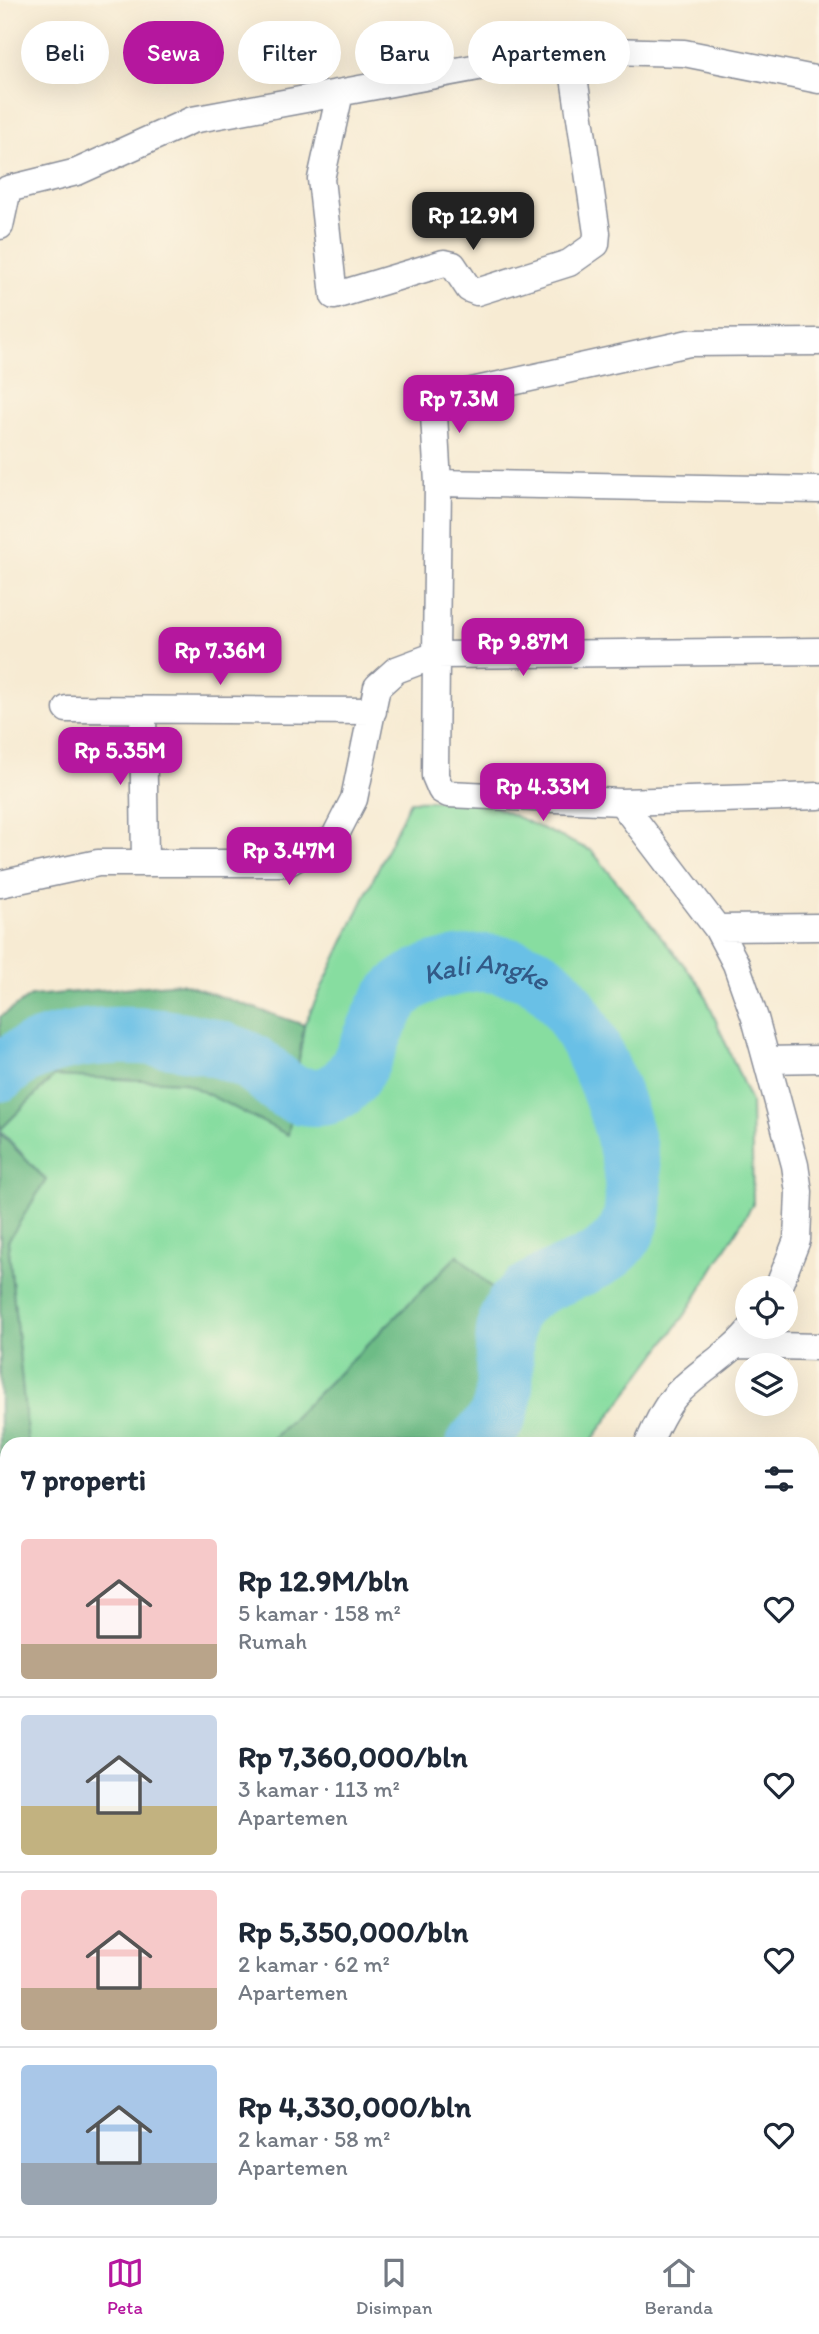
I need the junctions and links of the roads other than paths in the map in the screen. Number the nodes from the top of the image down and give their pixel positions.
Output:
1 (630, 52) edge
2 (468, 69) edge
3 (819, 80) edge
4 (575, 84) edge
5 (340, 93) junction
6 (0, 226) edge
7 (819, 342) edge
8 (438, 483) junction
9 (819, 490) edge
10 (819, 651) edge
11 (436, 655) junction
12 (67, 709) dead end
13 (143, 710) junction
14 (373, 710) junction
15 (819, 796) edge
16 (621, 803) junction
17 (145, 863) junction
18 (0, 884) edge
19 (819, 927) edge
20 (717, 928) junction
21 (819, 1059) edge
22 (767, 1060) junction
23 (809, 1191) edge
24 (783, 1276) edge
25 (741, 1339) edge
26 (765, 1339) edge
27 (819, 1347) edge
28 (651, 1437) edge

1 - 3 street
2 - 5 street
4 - 5 street
5 - 6 street
7 - 8 street
8 - 9 street
8 - 11 street
10 - 11 street
11 - 14 street
11 - 16 street
12 - 13 street
13 - 14 street
13 - 17 street
14 - 17 street
15 - 16 street
16 - 20 street
17 - 18 street
19 - 20 street
20 - 22 street
21 - 22 street
22 - 23 street
23 - 24 street
25 - 28 street
26 - 27 street

